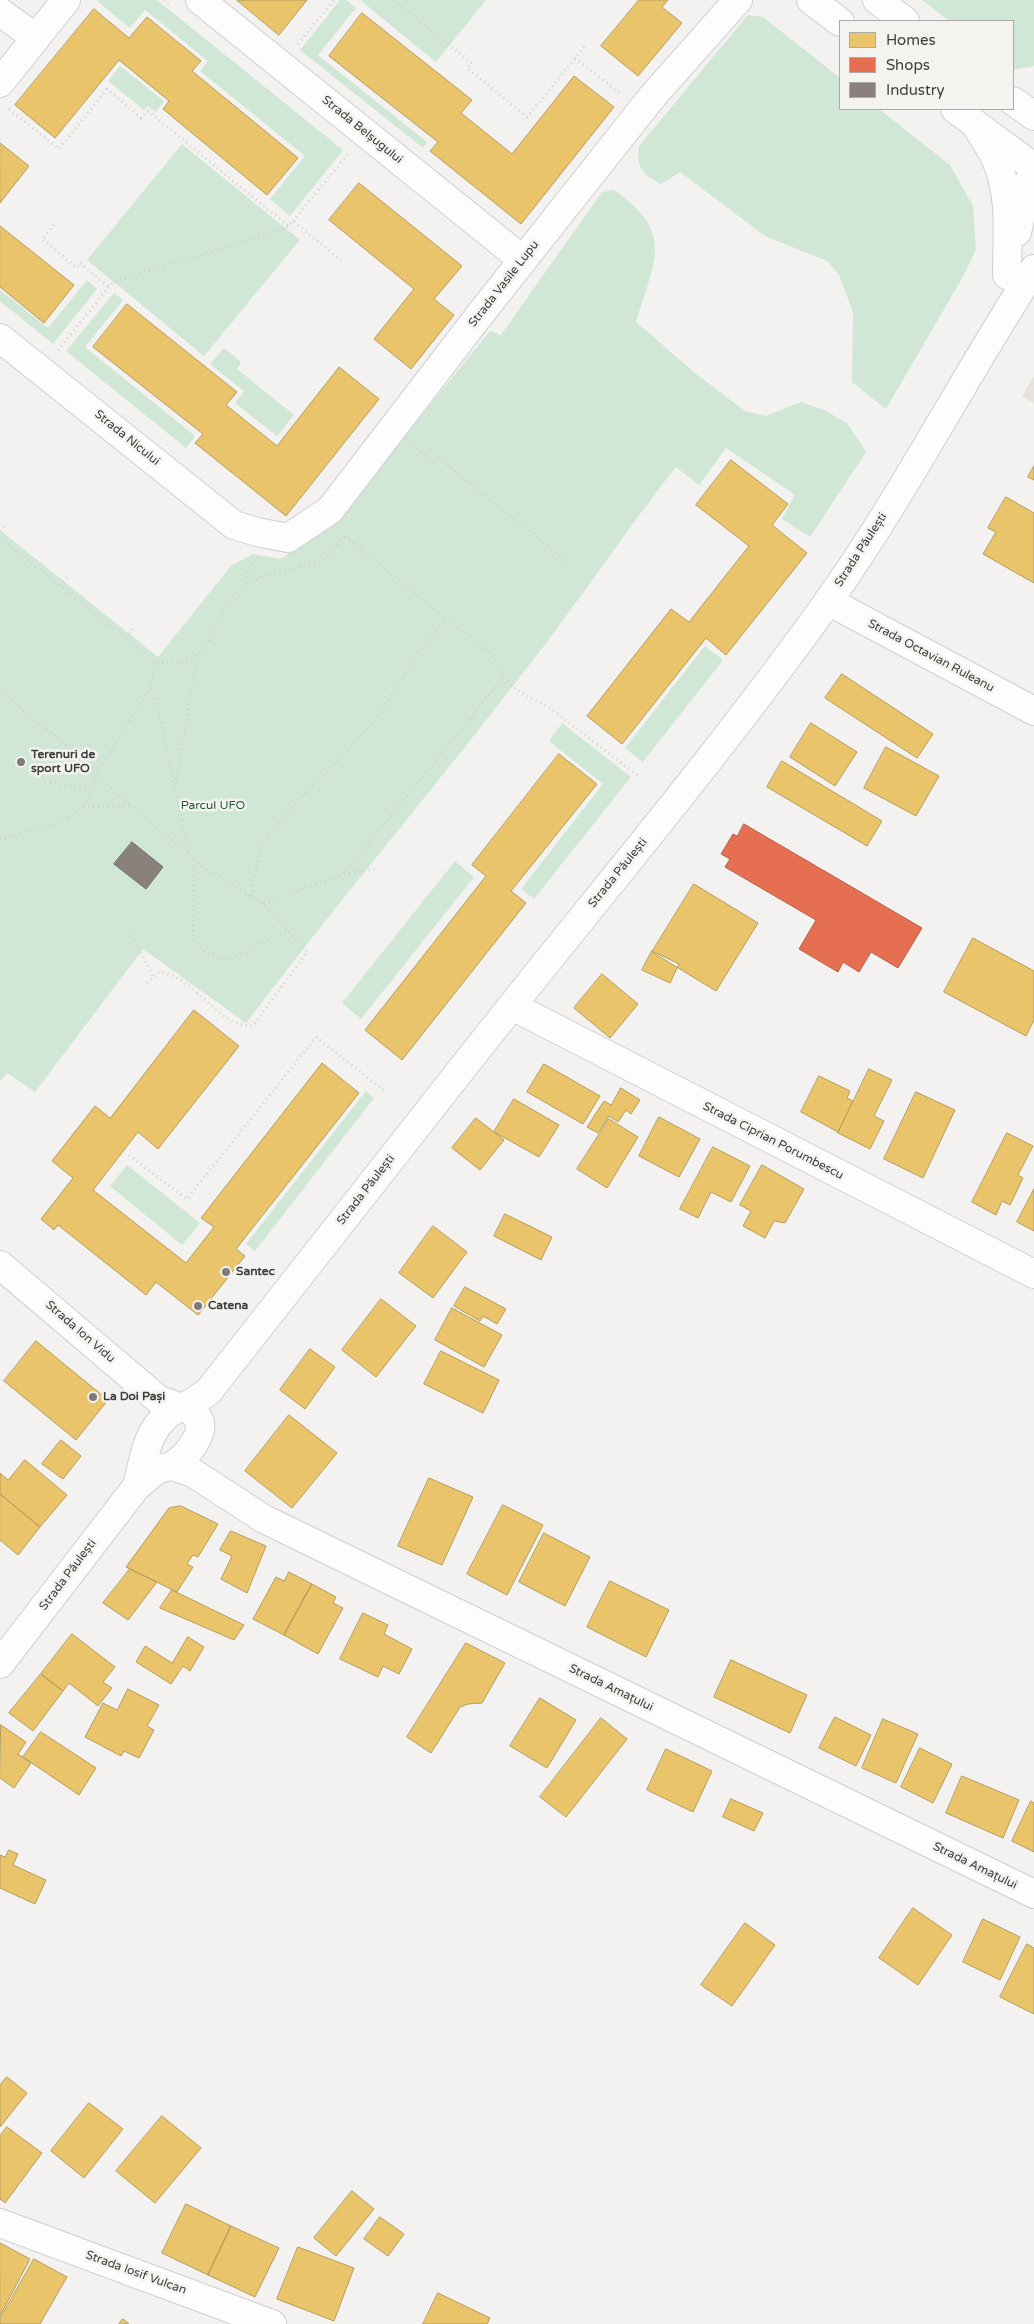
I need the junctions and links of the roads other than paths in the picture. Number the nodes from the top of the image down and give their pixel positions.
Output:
1 (66, 0) edge
2 (200, 0) edge
3 (738, 0) edge
4 (811, 0) edge
5 (877, 0) edge
6 (0, 12) edge
7 (904, 20) edge
8 (839, 21) edge
9 (36, 38) junction
10 (1014, 91) edge
11 (2, 94) edge
12 (1034, 95) edge
13 (1014, 102) edge
14 (965, 116) edge
15 (1034, 116) edge
16 (1031, 169) edge
17 (524, 260) junction
18 (1034, 269) edge
19 (1008, 275) junction
20 (994, 331) junction
21 (0, 338) edge
22 (256, 532) joint
23 (828, 601) junction
24 (1034, 711) edge
25 (512, 1006) junction
26 (0, 1265) edge
27 (1034, 1274) edge
28 (177, 1411) junction
29 (172, 1463) junction
30 (0, 1664) edge
31 (1034, 1894) edge
32 (0, 2223) edge
33 (272, 2324) edge

1 - 9 street
2 - 17 street, Strada Belșugului
3 - 17 street, Strada Vasile Lupu
4 - 8 street
5 - 7 street
6 - 9 street
9 - 11 street
10 - 12 street
13 - 15 street
14 - 16 street
14 - 19 street
16 - 19 street, Strada Păulești
17 - 22 street, Strada Vasile Lupu
18 - 20 street, Strada Păulești
19 - 20 street, Strada Păulești
20 - 23 street, Strada Păulești
21 - 22 street, Strada Nicului
23 - 24 street, Strada Octavian Ruleanu
23 - 25 street, Strada Păulești
25 - 27 street, Strada Ciprian Porumbescu
25 - 28 street, Strada Păulești
26 - 28 street, Strada Ion Vidu
28 - 29 street, Strada Păulești
28 - 29 street, Strada Păulești
29 - 30 street, Strada Păulești
29 - 31 street, Strada Amațului
32 - 33 street, Strada Iosif Vulcan

